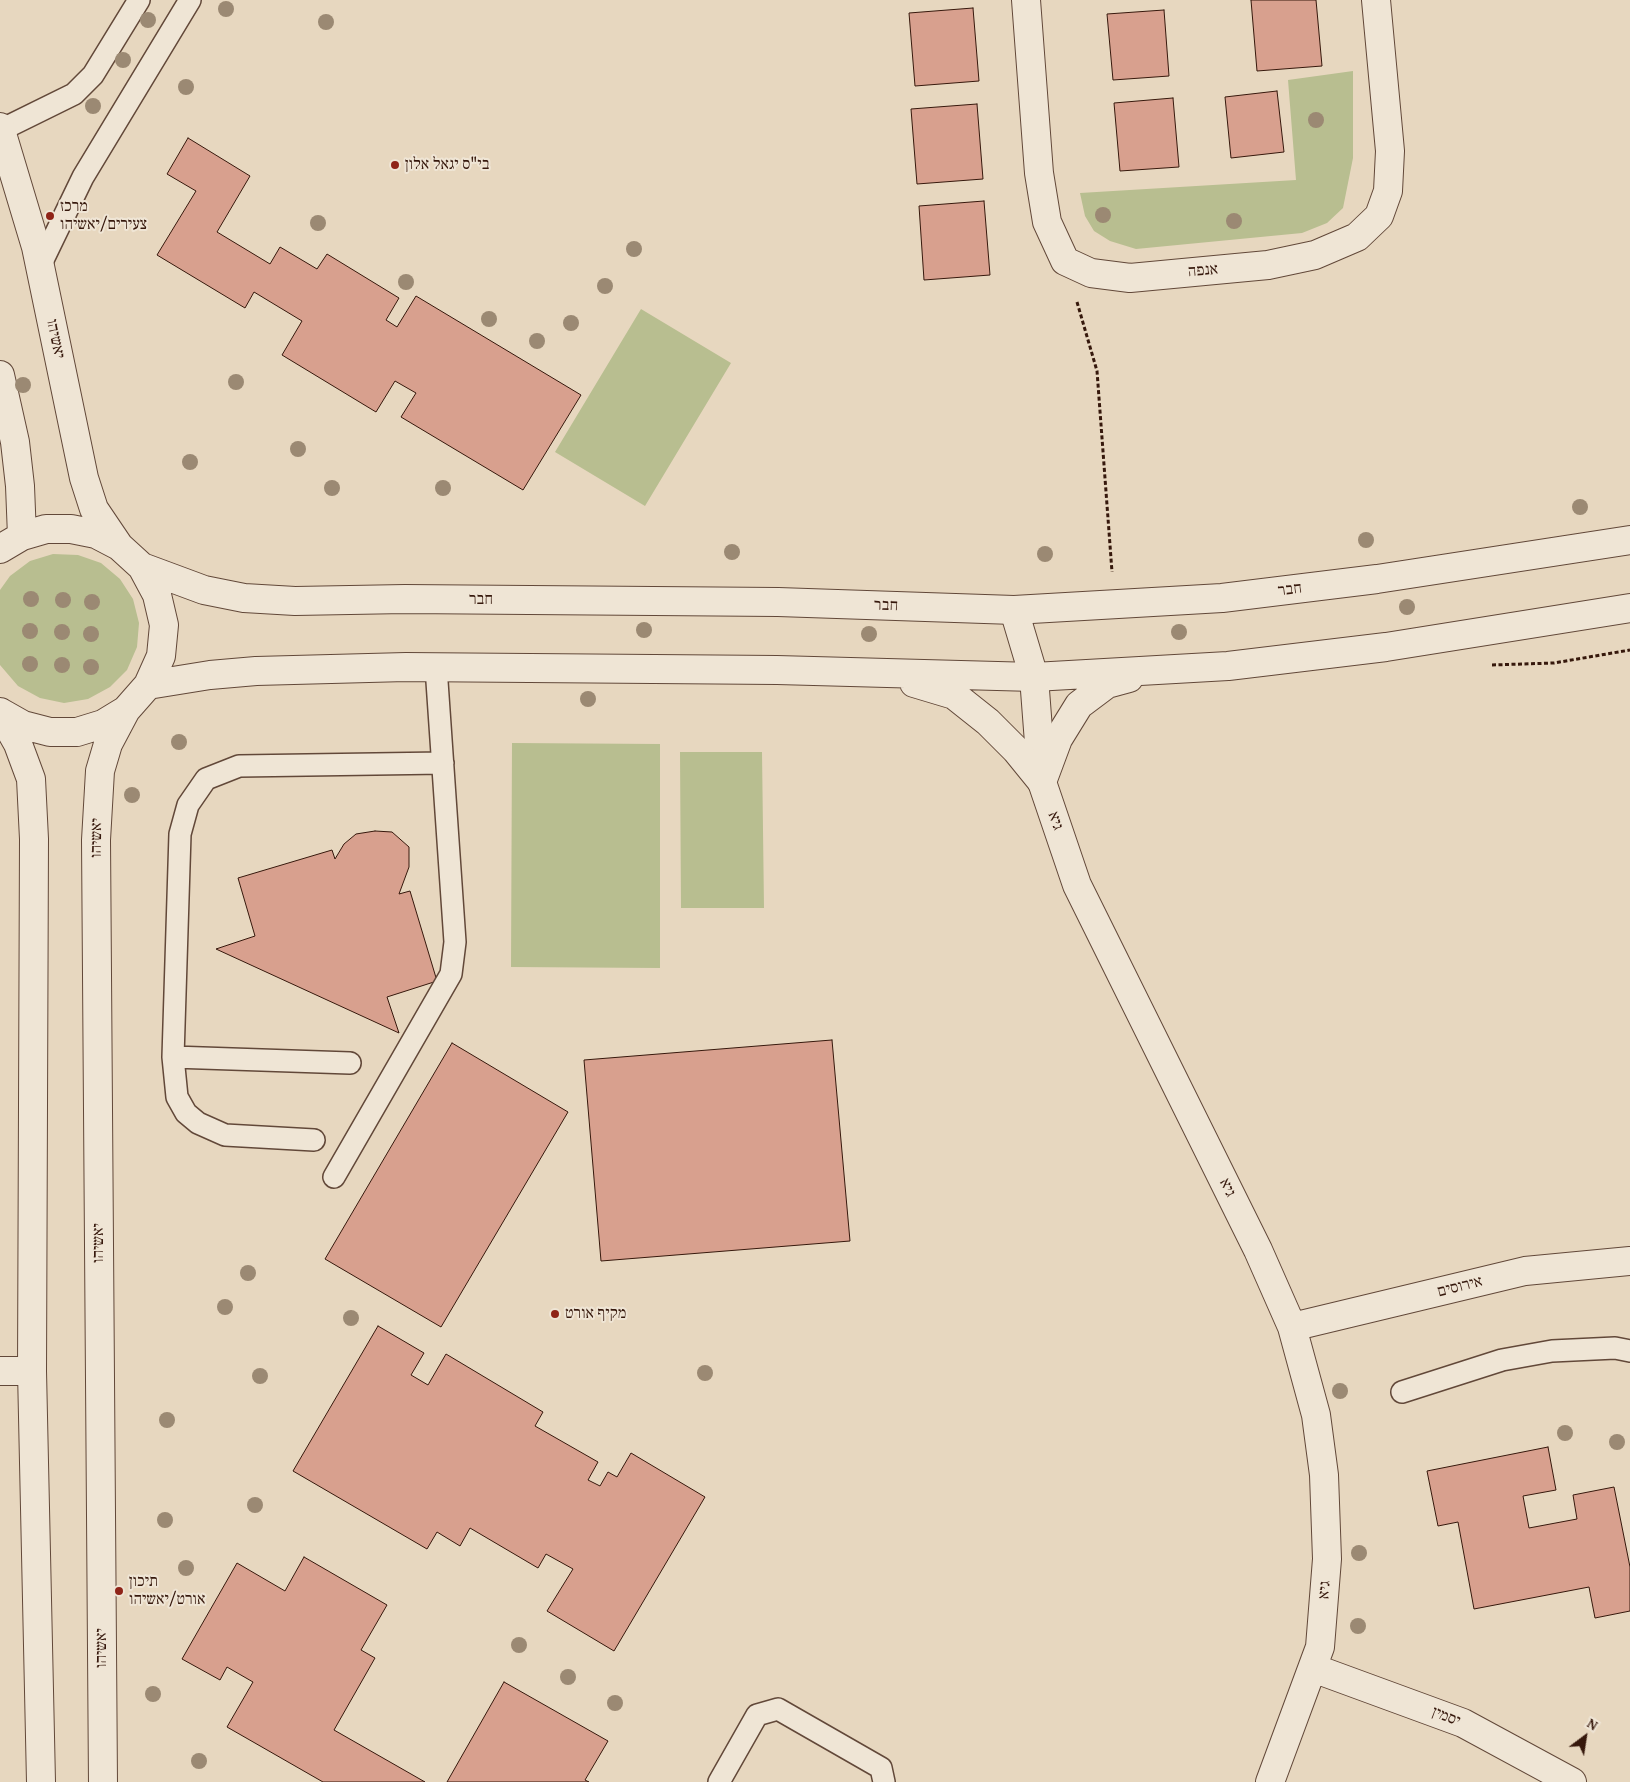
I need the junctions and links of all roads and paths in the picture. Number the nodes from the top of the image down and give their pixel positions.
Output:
1 (139, 0) edge
2 (190, 0) edge
3 (1026, 0) edge
4 (1376, 0) edge
5 (0, 128) edge
6 (1064, 261) junction
7 (40, 266) junction
8 (0, 375) edge
9 (1630, 540) edge
10 (11, 542) edge
11 (119, 546) junction
12 (142, 567) junction
13 (1114, 604) junction
14 (1630, 608) edge
15 (1014, 610) junction
16 (436, 667) junction
17 (1156, 670) junction
18 (887, 674) junction
19 (1034, 677) junction
20 (148, 685) junction
21 (126, 710) junction
22 (0, 712) edge
23 (443, 763) junction
24 (1042, 782) junction
25 (173, 1057) junction
26 (350, 1063) dead end
27 (314, 1140) dead end
28 (334, 1176) dead end
29 (1630, 1261) edge
30 (1292, 1327) junction
31 (1630, 1351) edge
32 (32, 1370) junction
33 (0, 1371) edge
34 (1402, 1392) dead end
35 (1313, 1668) junction
36 (41, 1782) edge
37 (103, 1782) edge
38 (719, 1782) edge
39 (884, 1782) edge
40 (1270, 1782) edge
41 (1572, 1782) edge

1 - 5 lane
2 - 7 lane
3 - 6 street
4 - 6 street, אנפה
5 - 7 street, יאשיהו
6 - 13 path
7 - 11 street, יאשיהו
8 - 10 street
9 - 13 street, חבר
10 - 11 street
11 - 12 street
12 - 15 street, חבר
12 - 20 street
13 - 15 street, חבר
14 - 17 street
15 - 19 street, גיא
16 - 18 street
16 - 20 street
16 - 23 lane
17 - 19 street
17 - 24 street
18 - 19 street
18 - 24 street
19 - 24 street, גיא
20 - 21 street
21 - 22 street
21 - 37 street, יאשיהו
22 - 32 street
23 - 25 lane
23 - 28 lane
24 - 30 street, גיא
25 - 26 lane
25 - 27 lane
29 - 30 street, אירוסים
30 - 35 street, גיא
31 - 34 lane
32 - 33 street
32 - 36 street
35 - 40 street, גיא
35 - 41 street, יסמין
38 - 39 lane

